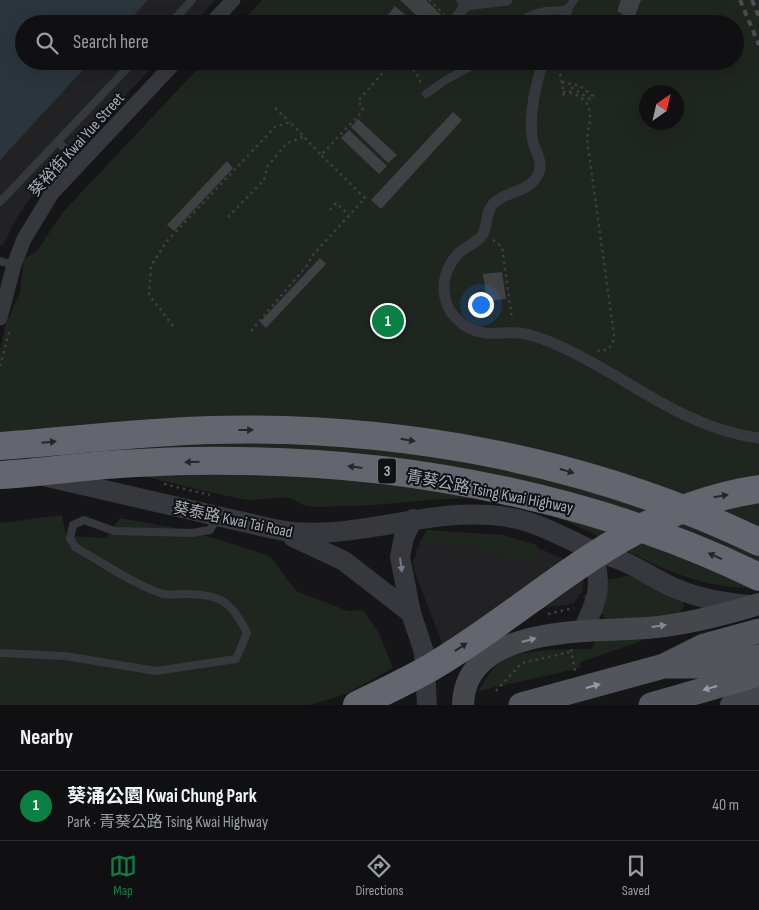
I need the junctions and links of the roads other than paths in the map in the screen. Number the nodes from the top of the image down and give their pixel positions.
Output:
1 (192, 0) edge
2 (233, 0) edge
3 (507, 0) edge
4 (574, 0) edge
5 (463, 3) edge
6 (567, 10) junction
7 (178, 15) edge
8 (219, 15) edge
9 (455, 15) edge
10 (529, 15) edge
11 (564, 15) edge
12 (126, 70) edge
13 (167, 70) edge
14 (464, 70) edge
15 (541, 70) edge
16 (426, 94) road end
17 (58, 142) junction
18 (80, 162) junction
19 (0, 202) edge
20 (7, 263) edge
21 (6, 319) edge
22 (759, 438) edge
23 (0, 446) edge
24 (0, 466) edge
25 (0, 475) edge
26 (759, 489) edge
27 (218, 515) junction
28 (413, 520) junction
29 (274, 529) junction
30 (357, 530) junction
31 (759, 542) edge
32 (593, 550) junction
33 (356, 569) junction
34 (759, 577) edge
35 (757, 605) edge
36 (410, 613) junction
37 (584, 630) junction
38 (759, 631) edge
39 (0, 653) edge
40 (759, 656) edge
41 (664, 666) junction
42 (759, 674) edge
43 (759, 695) edge
44 (357, 705) edge
45 (426, 705) edge
46 (463, 705) edge
47 (520, 705) edge
48 (651, 705) edge
49 (731, 705) edge

1 - 7 lane
2 - 8 street
3 - 5 street
4 - 6 lane
5 - 9 street
6 - 10 lane
6 - 11 street
12 - 17 lane
13 - 18 street, 葵裕街 Kwai Yue Street
14 - 16 lane
15 - 22 street
17 - 18 lane
17 - 19 lane
18 - 20 street, 葵裕街 Kwai Yue Street
20 - 21 street, 葵裕街 Kwai Yue Street
23 -> 31 highway, 青葵公路 Tsing Kwai Highway / 3, bridge
24 - 27 street, 葵泰路 Kwai Tai Road
34 -> 25 highway, 青葵公路 Tsing Kwai Highway / 3, bridge
44 -> 26 highway, bridge
27 - 29 street, 葵泰路 Kwai Tai Road
27 - 39 lane
28 - 30 street, 葵泰路 Kwai Tai Road
28 - 32 street, 葵泰路 Kwai Tai Road
28 -> 36 street
29 - 30 street, 葵泰路 Kwai Tai Road
29 - 33 street
30 - 33 street
32 - 35 street, 葵泰路 Kwai Tai Road
32 - 37 street
33 - 36 street
37 -> 35 main road
36 - 45 street
46 -> 37 main road
38 - 41 main road
40 - 41 main road
47 -> 41 main road
42 -> 48 main road
43 - 49 main road

